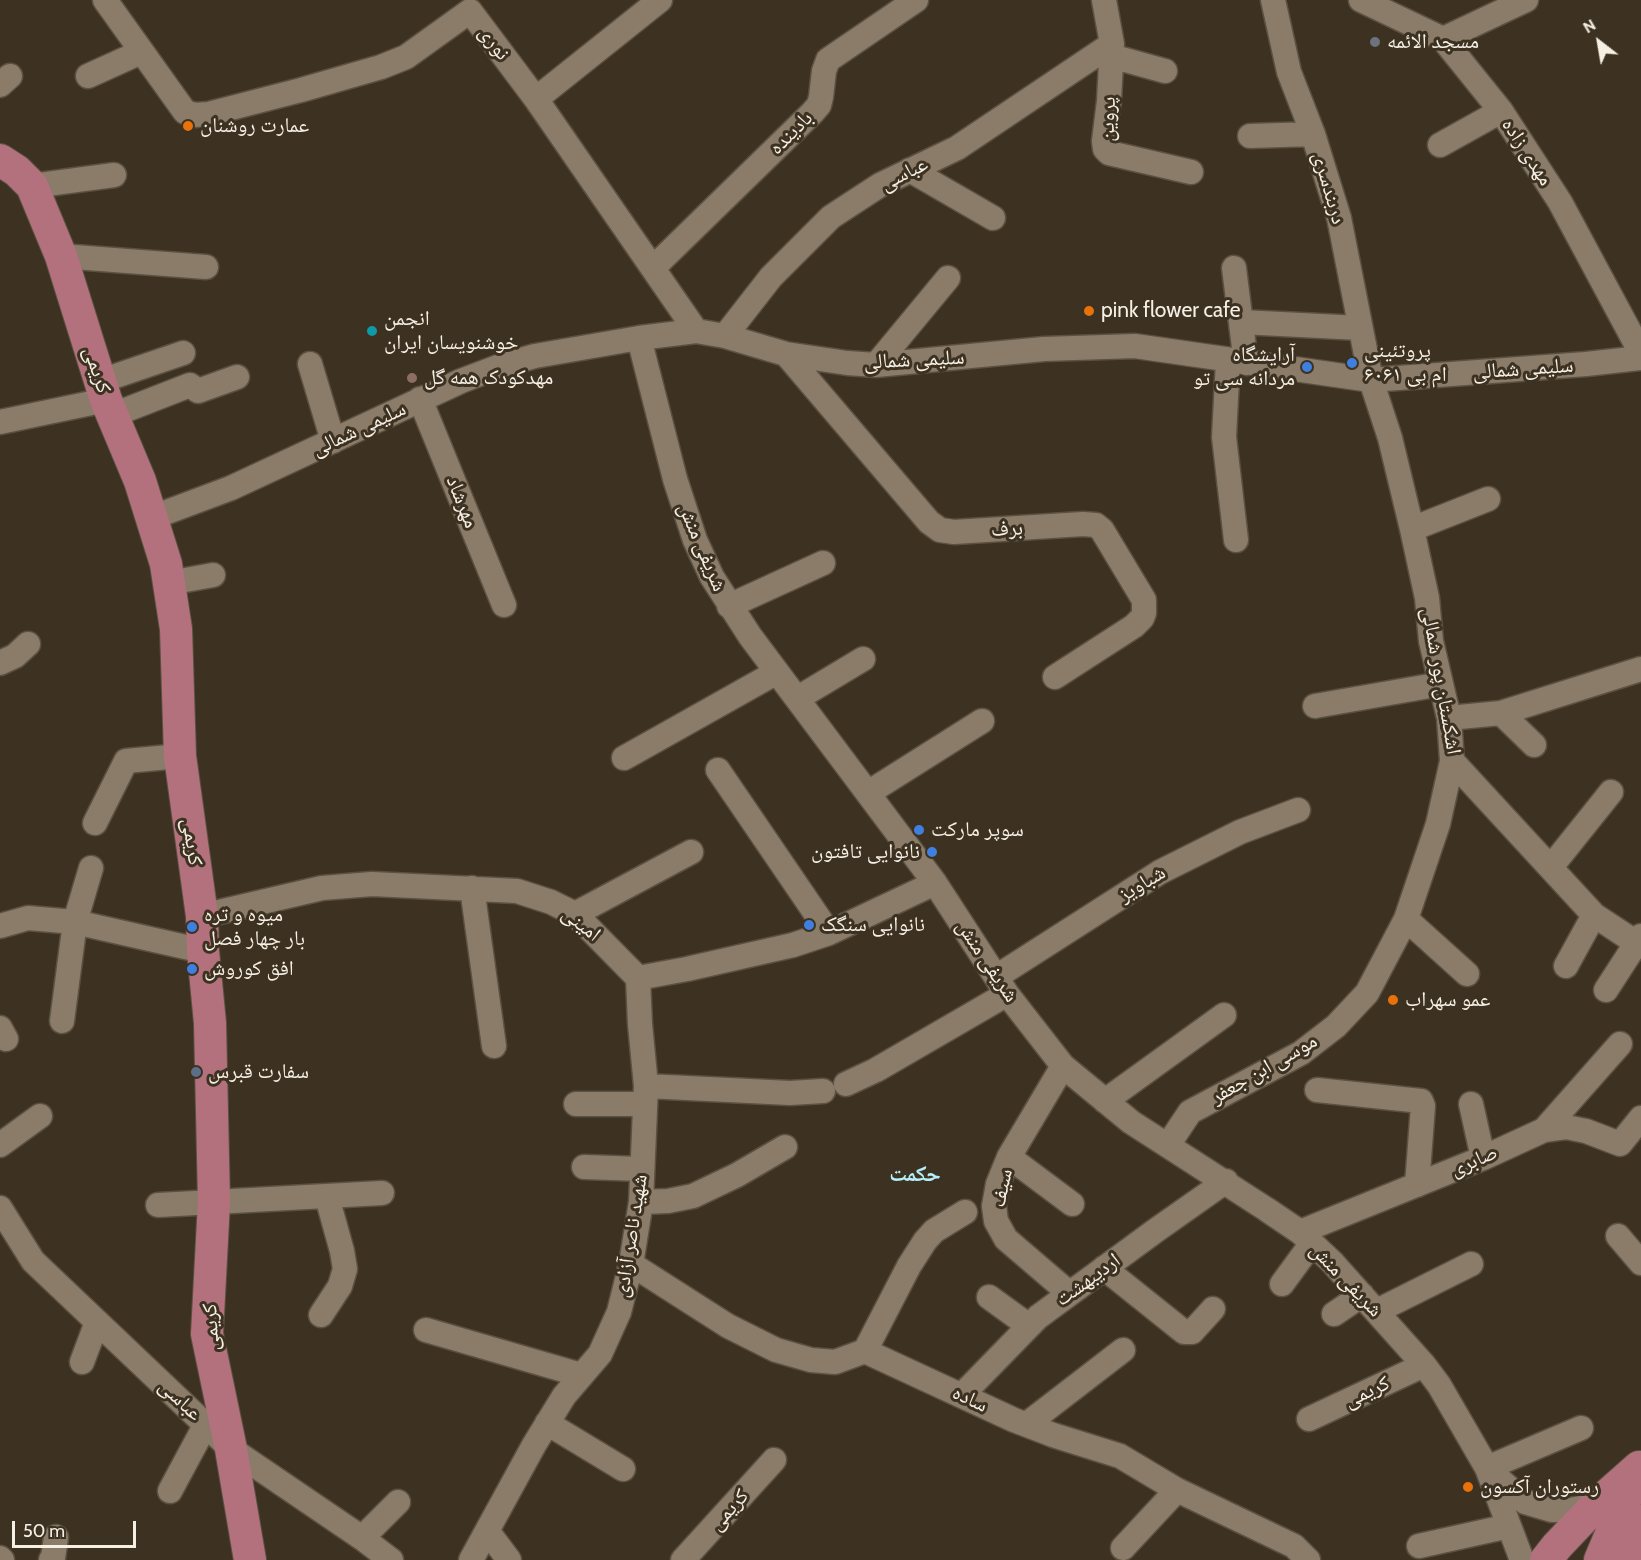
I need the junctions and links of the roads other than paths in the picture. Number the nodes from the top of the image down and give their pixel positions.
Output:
1 (105, 0) edge
2 (660, 0) edge
3 (916, 0) edge
4 (1104, 0) edge
5 (1273, 0) edge
6 (1526, 0) edge
7 (1369, 2) edge
8 (468, 6) edge
9 (1443, 39) junction
10 (1112, 50) junction
11 (141, 52) junction
12 (1164, 71) dead end
13 (88, 76) dead end
14 (536, 99) junction
15 (1501, 111) junction
16 (1313, 134) junction
17 (1250, 136) dead end
18 (1440, 145) dead end
19 (0, 160) edge
20 (910, 170) junction
21 (1191, 172) dead end
22 (114, 175) dead end
23 (32, 186) junction
24 (993, 218) dead end
25 (61, 256) junction
26 (206, 267) dead end
27 (654, 267) junction
28 (1234, 268) dead end
29 (948, 278) dead end
30 (1241, 322) junction
31 (1360, 328) junction
32 (696, 331) junction
33 (725, 336) junction
34 (639, 338) junction
35 (183, 353) dead end
36 (1641, 353) edge
37 (786, 354) junction
38 (1641, 358) edge
39 (1237, 362) junction
40 (310, 364) dead end
41 (876, 365) junction
42 (237, 376) dead end
43 (1371, 380) junction
44 (107, 399) junction
45 (420, 399) junction
46 (0, 422) edge
47 (333, 441) junction
48 (1488, 500) dead end
49 (151, 519) junction
50 (1412, 529) junction
51 (1236, 540) dead end
52 (823, 563) dead end
53 (213, 575) dead end
54 (169, 583) junction
55 (504, 605) dead end
56 (729, 606) junction
57 (28, 644) dead end
58 (864, 659) dead end
59 (0, 663) edge
60 (1641, 669) edge
61 (777, 672) junction
62 (1055, 677) dead end
63 (1441, 684) junction
64 (798, 698) junction
65 (1315, 706) dead end
66 (1501, 713) junction
67 (1449, 718) junction
68 (982, 721) dead end
69 (1534, 745) dead end
70 (180, 756) junction
71 (624, 758) dead end
72 (1452, 761) junction
73 (718, 770) dead end
74 (1611, 792) dead end
75 (868, 793) junction
76 (1298, 810) dead end
77 (95, 823) dead end
78 (691, 852) dead end
79 (1551, 867) junction
80 (91, 868) dead end
81 (935, 883) junction
82 (471, 888) junction
83 (575, 914) junction
84 (1594, 915) junction
85 (202, 916) junction
86 (1406, 919) junction
87 (75, 921) junction
88 (0, 926) edge
89 (829, 933) junction
90 (1639, 942) edge
91 (203, 951) junction
92 (1566, 966) dead end
93 (1467, 974) dead end
94 (638, 978) junction
95 (1002, 985) junction
96 (1606, 990) dead end
97 (1224, 1015) dead end
98 (62, 1021) dead end
99 (1620, 1044) dead end
100 (494, 1046) dead end
101 (1063, 1066) junction
102 (1317, 1090) dead end
103 (646, 1095) junction
104 (1105, 1101) junction
105 (576, 1104) dead end
106 (1471, 1104) dead end
107 (40, 1116) dead end
108 (1641, 1118) edge
109 (1544, 1130) junction
110 (0, 1145) edge
111 (1168, 1145) junction
112 (785, 1147) dead end
113 (1009, 1157) junction
114 (1484, 1158) junction
115 (584, 1167) dead end
116 (642, 1169) junction
117 (1226, 1182) junction
118 (1418, 1185) junction
119 (382, 1193) dead end
120 (327, 1197) junction
121 (214, 1202) junction
122 (641, 1202) junction
123 (1072, 1204) dead end
124 (158, 1205) dead end
125 (0, 1209) edge
126 (965, 1212) dead end
127 (1618, 1236) dead end
128 (1306, 1238) junction
129 (1641, 1263) edge
130 (631, 1264) junction
131 (1471, 1264) dead end
132 (1104, 1268) junction
133 (1282, 1284) dead end
134 (1069, 1293) junction
135 (989, 1297) dead end
136 (1370, 1303) junction
137 (1213, 1309) dead end
138 (1334, 1314) dead end
139 (321, 1315) dead end
140 (97, 1322) junction
141 (1029, 1326) junction
142 (426, 1330) dead end
143 (1123, 1350) dead end
144 (865, 1351) junction
145 (82, 1362) dead end
146 (1424, 1365) junction
147 (581, 1376) junction
148 (962, 1395) junction
149 (1309, 1419) dead end
150 (547, 1423) junction
151 (206, 1424) junction
152 (1027, 1424) junction
153 (1581, 1428) dead end
154 (231, 1449) junction
155 (774, 1460) dead end
156 (1640, 1465) edge
157 (1487, 1468) junction
158 (623, 1469) dead end
159 (1178, 1490) junction
160 (170, 1491) dead end
161 (398, 1502) dead end
162 (1596, 1505) junction
163 (1641, 1521) edge
164 (1509, 1526) junction
165 (488, 1532) junction
166 (363, 1538) junction
167 (1419, 1545) dead end
168 (1123, 1548) dead end
169 (250, 1560) edge
170 (391, 1560) edge
171 (471, 1560) edge
172 (509, 1560) edge
173 (683, 1560) edge
174 (1308, 1560) edge
175 (1522, 1560) edge
176 (1546, 1560) edge
177 (1600, 1560) edge
178 (1625, 1560) edge

1 - 11 street, نوری
2 - 14 street
3 - 27 street, بادینده
4 - 10 street, پروین
5 - 16 street, دربندسری
6 - 9 street
7 - 9 street, مهدی زاده
8 - 11 street, نوری
8 - 14 street, نوری
9 - 15 street, مهدی زاده
10 - 12 street
10 - 20 street, عباسی
10 - 21 street, پروین
11 - 13 street
14 - 27 street, نوری
15 - 18 street
15 - 36 street, مهدی زاده
16 - 17 street
16 - 31 street, دربندسری
19 - 23 main road, کریمی
20 - 24 street
20 - 33 street, عباسی
22 - 23 street
23 - 25 main road, کریمی
25 - 26 street
25 - 44 main road, کریمی
27 - 32 street, نوری
28 - 30 street
29 - 41 street
30 - 31 street
30 - 39 street
31 - 43 street, دربندسری
32 - 33 street, سلیمی شمالی
32 - 34 street, سلیمی شمالی
33 - 37 street, سلیمی شمالی
34 - 45 street, سلیمی شمالی
34 - 56 street, شریفی منش
35 - 44 street
37 - 41 street, سلیمی شمالی
37 - 62 street, برف
38 - 43 street, سلیمی شمالی
39 - 41 street, سلیمی شمالی
39 - 43 street, سلیمی شمالی
39 - 51 street
40 - 47 street
42 - 44 street
43 - 50 street, اشکستان پور شمالی
44 - 46 street
44 - 49 main road, کریمی
45 - 47 street, سلیمی شمالی
45 - 55 street, مهرشاد
47 - 49 street, سلیمی شمالی
48 - 50 street
49 - 54 main road, کریمی
50 - 63 street, اشکستان پور شمالی
52 - 56 street
53 - 54 street
54 - 70 main road, کریمی
56 - 61 street, شریفی منش
57 - 59 street
58 - 64 street
60 - 66 street
61 - 64 street, شریفی منش
61 - 71 street
63 - 65 street
63 - 67 street, اشکستان پور شمالی
64 - 75 street, شریفی منش
66 - 67 street
66 - 69 street
67 - 72 street, اشکستان پور شمالی
68 - 75 street
70 - 77 street
70 - 85 main road, کریمی
72 - 79 street, اشکستان پور شمالی
72 - 86 street, موسی ابن جعفر
73 - 89 street
74 - 79 street
75 - 81 street, شریفی منش
76 - 95 street, شباویز
78 - 83 street
79 - 84 street, اشکستان پور شمالی
80 - 87 street
81 - 89 street
81 - 95 street, شریفی منش
82 - 83 street, امینی
82 - 85 street, امینی
82 - 100 street
83 - 94 street, امینی
84 - 90 street, اشکستان پور شمالی
84 - 92 street
85 - 91 main road, کریمی
86 - 93 street
86 - 111 street, موسی ابن جعفر
87 - 88 street
87 - 91 street
87 - 98 street
89 - 94 street
90 - 96 street
91 - 121 main road, کریمی
94 - 103 street, شهید ناصر آزادی
95 - 101 street, شریفی منش
95 - 103 street, شباویز
97 - 104 street
99 - 109 street
101 - 104 street, شریفی منش
101 - 113 street, سیف
102 - 118 street
103 - 105 street
103 - 116 street, شهید ناصر آزادی
104 - 111 street, شریفی منش
106 - 114 street
107 - 110 street
108 - 109 street, صابری
109 - 114 street, صابری
111 - 117 street, شریفی منش
112 - 122 street
113 - 123 street
113 - 134 street, سیف
114 - 118 street, صابری
115 - 116 street
116 - 122 street, شهید ناصر آزادی
117 - 128 street, شریفی منش
117 - 132 street, اردیبهشت
118 - 128 street, صابری
119 - 120 street
120 - 121 street
120 - 139 street
121 - 124 street
121 - 154 main road, کریمی
122 - 130 street, شهید ناصر آزادی
125 - 140 street, عباسی
126 - 144 street
127 - 129 street
128 - 133 street
128 - 136 street, شریفی منش
130 - 144 street
130 - 147 street, شهید ناصر آزادی
131 - 136 street
132 - 134 street, اردیبهشت
132 - 137 street
134 - 141 street, اردیبهشت
135 - 141 street
136 - 138 street
136 - 146 street, شریفی منش
140 - 145 street
140 - 151 street, عباسی
141 - 148 street, اردیبهشت
142 - 147 street
143 - 152 street
144 - 148 street, ساده
146 - 149 street, کریمی
146 - 157 street, شریفی منش
147 - 150 street, شهید ناصر آزادی
148 - 152 street, ساده
150 - 158 street
150 - 165 street, شهید ناصر آزادی
151 - 154 street, عباسی
151 - 160 street
152 - 159 street, ساده
153 - 157 street
154 - 166 street, عباسی
154 - 169 main road, کریمی
155 - 173 street, کریمی
156 - 162 main road
156 - 177 main road
157 - 162 street
157 - 164 street
159 - 168 street
159 - 174 street, ساده
161 - 166 street
162 - 176 main road
163 - 178 main road
164 - 167 street
164 - 175 street
165 - 171 street, شهید ناصر آزادی
165 - 172 street
166 - 170 street, عباسی

